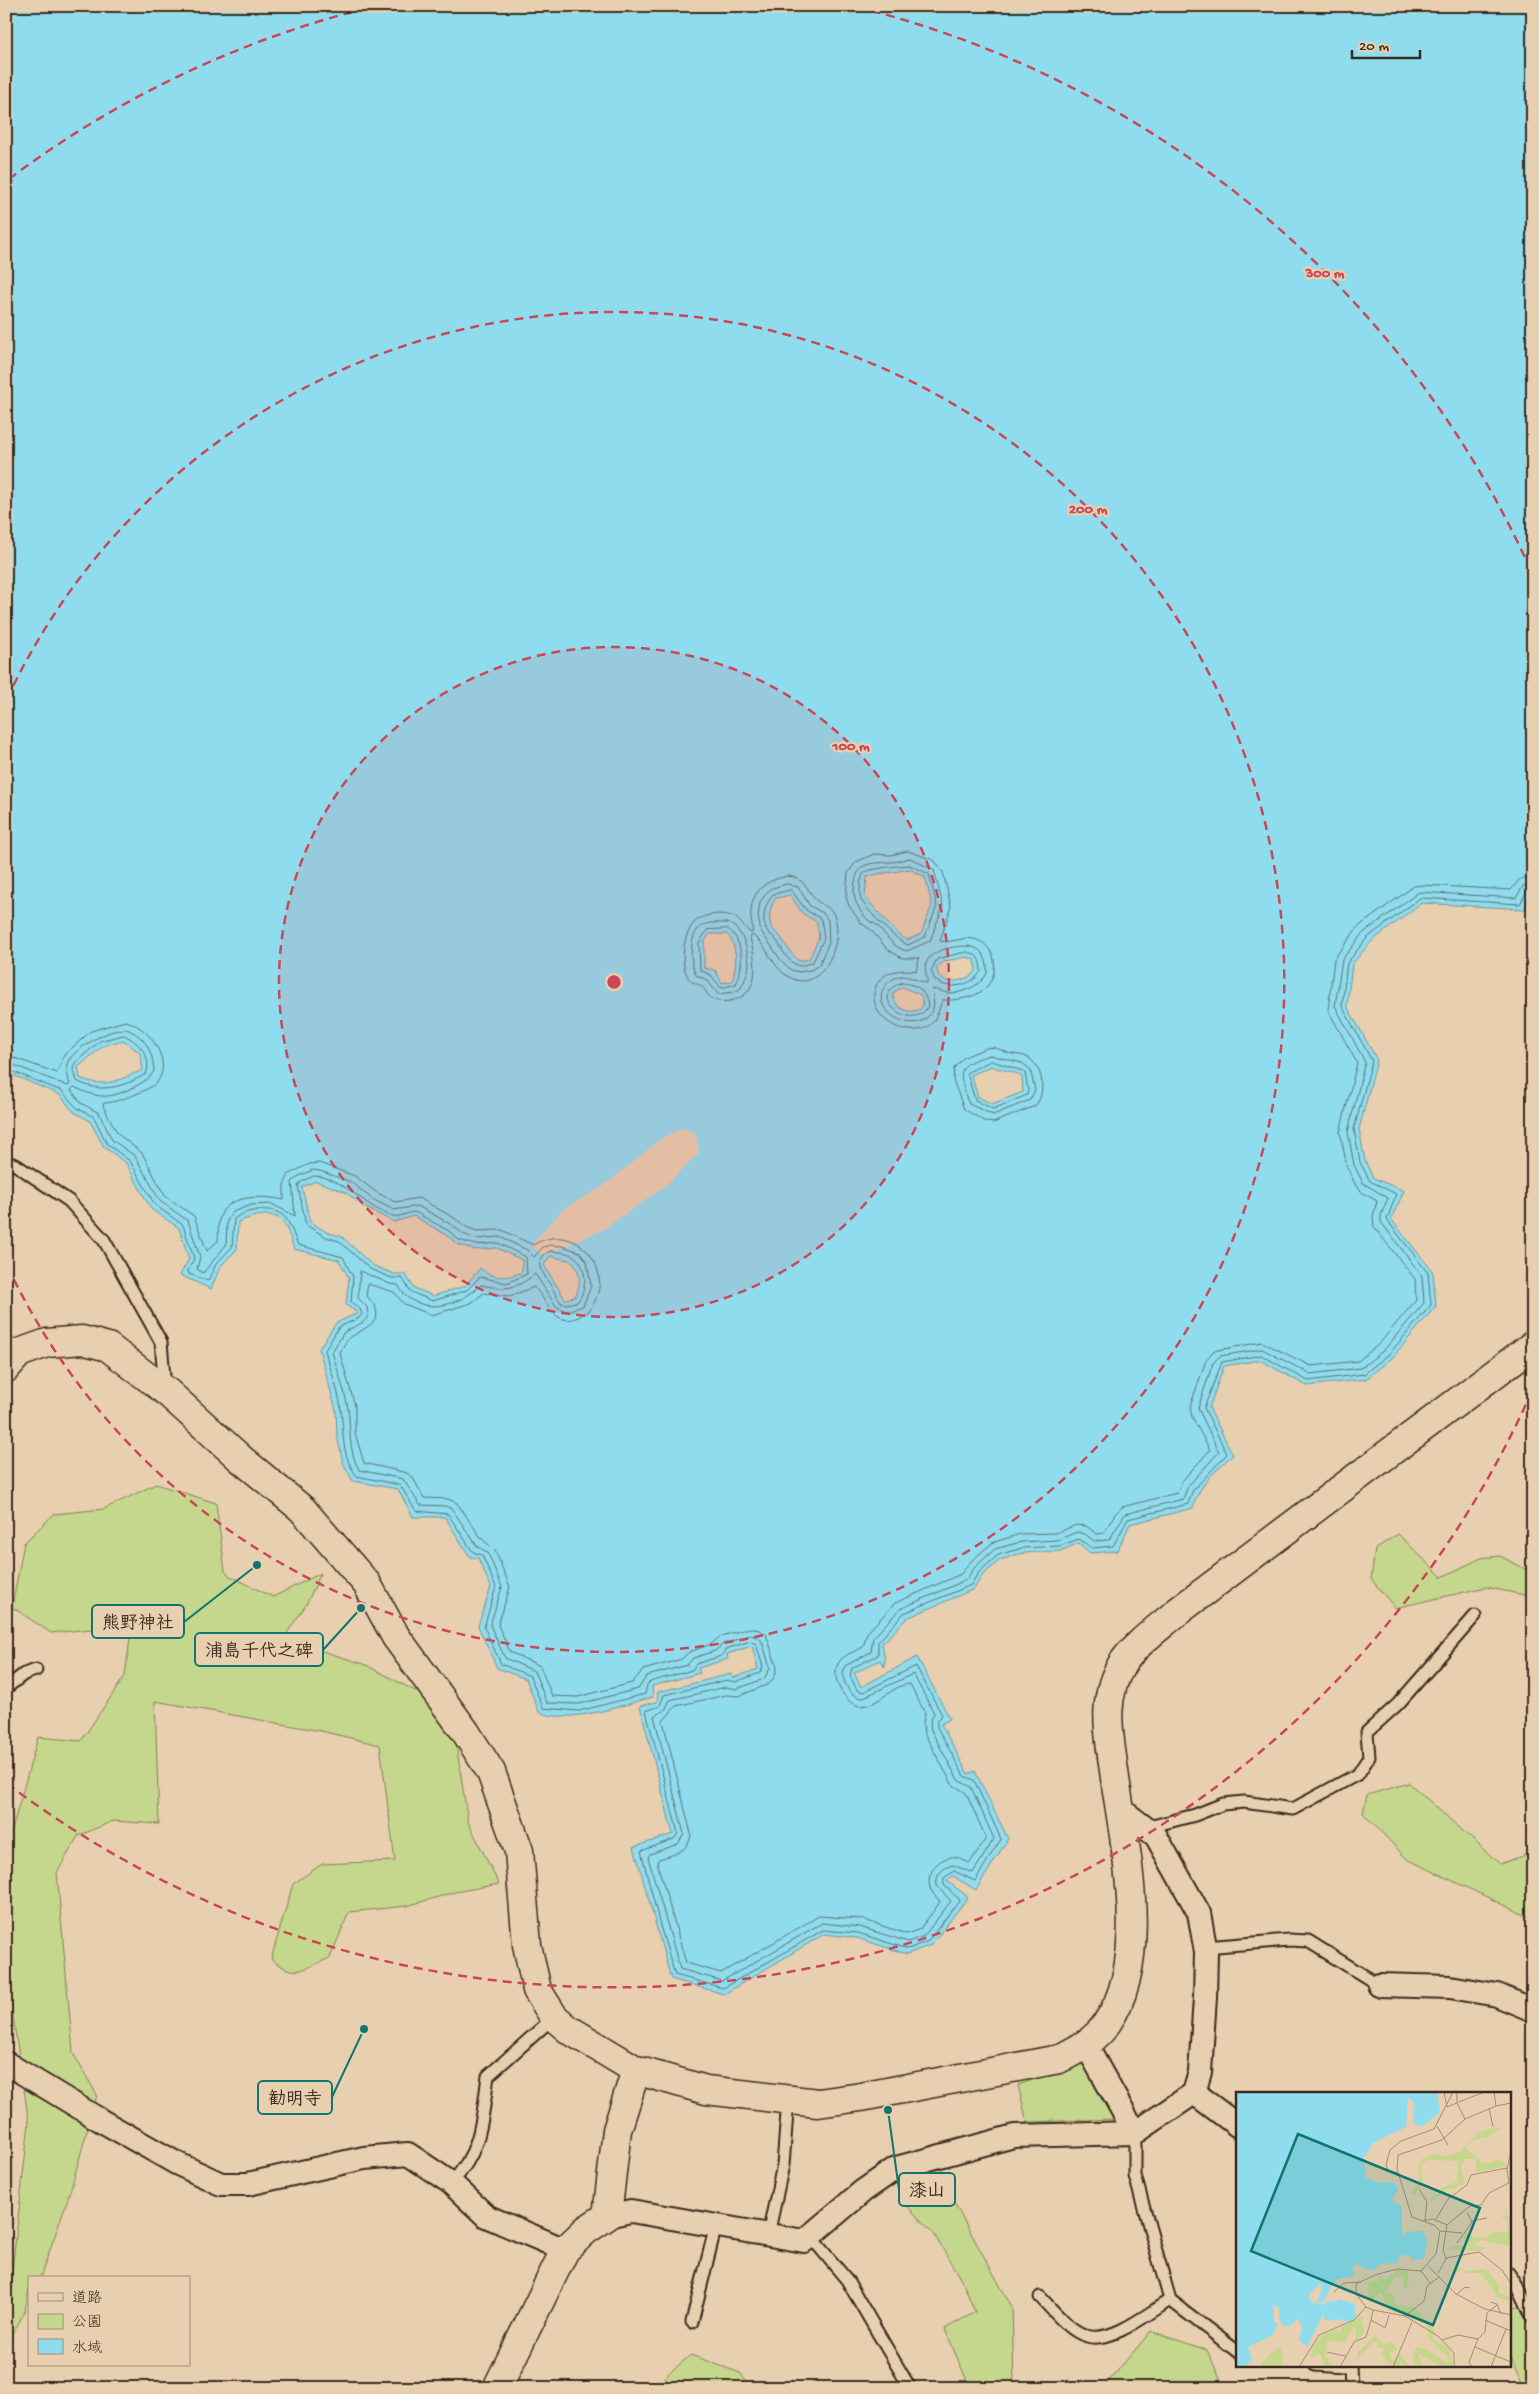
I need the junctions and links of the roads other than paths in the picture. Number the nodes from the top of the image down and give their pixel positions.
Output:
1 (6, 1162) edge
2 (1533, 1346) edge
3 (6, 1368) edge
4 (159, 1386) junction
5 (1475, 1616) dead end
6 (36, 1670) dead end
7 (6, 1688) edge
8 (1118, 1807) junction
9 (1145, 1828) junction
10 (1205, 1947) junction
11 (1379, 1985) joint
12 (1533, 2010) edge
13 (554, 2017) junction
14 (1086, 2045) junction
15 (6, 2063) edge
16 (636, 2070) junction
17 (1194, 2093) junction
18 (788, 2100) junction
19 (1236, 2124) edge
20 (1135, 2133) junction
21 (451, 2183) junction
22 (607, 2216) junction
23 (716, 2225) junction
24 (768, 2235) junction
25 (811, 2237) junction
26 (565, 2250) junction
27 (1512, 2276) edge
28 (1040, 2297) dead end
29 (1170, 2300) junction
30 (1533, 2318) edge
31 (692, 2322) dead end
32 (1236, 2350) edge
33 (1329, 2366) edge
34 (1344, 2366) edge
35 (1350, 2366) edge
36 (497, 2388) edge
37 (910, 2388) edge
38 (1351, 2388) edge

1 - 4 lane
2 - 8 street
3 - 4 street
4 - 13 street
5 - 9 lane
6 - 7 lane
8 - 9 street
8 - 14 street
9 - 10 street
10 - 11 lane
10 - 17 street
11 - 12 street
13 - 16 street
13 - 21 lane
14 - 18 street
14 - 20 street
15 - 21 street
16 - 18 street
16 - 22 street
17 - 19 street
17 - 20 street
18 - 24 lane
20 - 25 street
20 - 29 lane
21 - 26 street
22 - 23 street
22 - 26 street
23 - 24 street
23 - 31 lane
24 - 25 street
25 - 37 lane
26 - 36 street
27 - 30 lane
28 - 29 lane
29 - 32 lane
33 - 34 lane
35 - 38 lane

